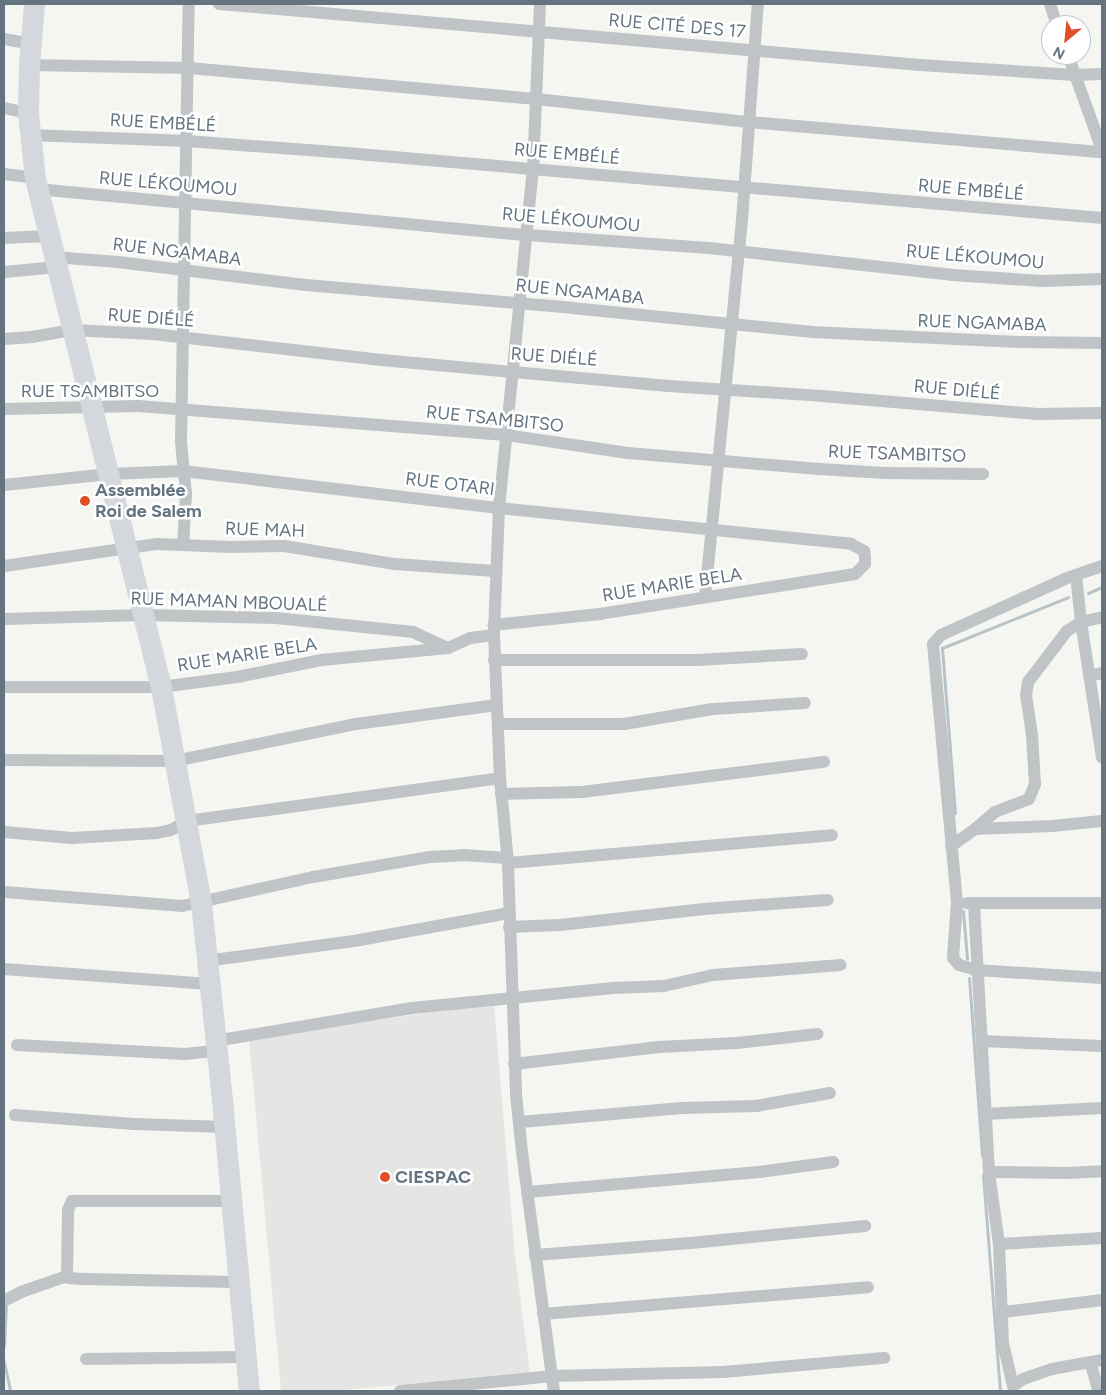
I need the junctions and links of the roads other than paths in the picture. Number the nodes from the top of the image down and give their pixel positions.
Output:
1 (34, 4) edge
2 (189, 4) edge
3 (219, 4) edge
4 (540, 4) edge
5 (758, 4) edge
6 (336, 9) edge
7 (540, 32) junction
8 (4, 39) edge
9 (755, 50) junction
10 (30, 55) junction
11 (1072, 65) edge
12 (188, 68) junction
13 (1075, 74) junction
14 (1102, 74) edge
15 (536, 99) junction
16 (4, 108) edge
17 (28, 113) junction
18 (748, 122) junction
19 (29, 135) junction
20 (188, 142) junction
21 (1102, 151) edge
22 (533, 168) junction
23 (4, 174) edge
24 (36, 183) junction
25 (744, 187) junction
26 (186, 202) junction
27 (1102, 218) edge
28 (527, 235) junction
29 (48, 236) junction
30 (4, 238) edge
31 (739, 251) junction
32 (55, 262) junction
33 (185, 270) junction
34 (4, 272) edge
35 (1102, 278) edge
36 (520, 303) junction
37 (731, 324) junction
38 (72, 330) junction
39 (185, 337) junction
40 (4, 339) edge
41 (1102, 343) edge
42 (513, 372) junction
43 (724, 389) junction
44 (91, 407) junction
45 (4, 409) edge
46 (182, 409) junction
47 (1102, 413) edge
48 (506, 435) junction
49 (720, 459) junction
50 (184, 471) junction
51 (109, 474) junction
52 (983, 474) dead end
53 (4, 485) edge
54 (499, 508) junction
55 (712, 529) junction
56 (183, 545) junction
57 (125, 548) junction
58 (4, 566) edge
59 (1102, 566) edge
60 (495, 570) junction
61 (855, 574) joint
62 (1076, 575) junction
63 (705, 597) junction
64 (142, 615) junction
65 (1102, 617) edge
66 (4, 619) edge
67 (1081, 622) junction
68 (494, 630) junction
69 (448, 648) junction
70 (802, 654) dead end
71 (494, 660) junction
72 (1102, 673) edge
73 (1089, 676) junction
74 (4, 687) edge
75 (161, 687) junction
76 (805, 704) dead end
77 (497, 705) junction
78 (498, 724) junction
79 (1102, 749) edge
80 (4, 760) edge
81 (175, 762) junction
82 (824, 762) dead end
83 (500, 778) junction
84 (501, 794) junction
85 (187, 821) junction
86 (1102, 821) edge
87 (976, 828) junction
88 (4, 832) edge
89 (832, 835) dead end
90 (951, 846) junction
91 (508, 860) junction
92 (4, 892) edge
93 (828, 900) dead end
94 (957, 902) junction
95 (201, 903) junction
96 (1102, 903) edge
97 (974, 904) junction
98 (508, 913) junction
99 (510, 927) junction
100 (206, 961) junction
101 (841, 965) dead end
102 (4, 969) edge
103 (977, 970) junction
104 (1102, 978) edge
105 (209, 984) junction
106 (514, 997) junction
107 (817, 1034) dead end
108 (982, 1041) junction
109 (17, 1046) dead end
110 (216, 1046) junction
111 (1102, 1046) edge
112 (514, 1064) junction
113 (830, 1094) dead end
114 (1102, 1108) edge
115 (986, 1114) junction
116 (15, 1115) dead end
117 (520, 1122) junction
118 (224, 1127) junction
119 (833, 1162) dead end
120 (989, 1172) junction
121 (1102, 1172) edge
122 (527, 1192) junction
123 (230, 1201) junction
124 (864, 1226) dead end
125 (1102, 1238) edge
126 (999, 1244) junction
127 (535, 1255) junction
128 (67, 1276) junction
129 (237, 1282) junction
130 (868, 1287) dead end
131 (1102, 1300) edge
132 (4, 1301) edge
133 (1003, 1312) junction
134 (543, 1314) junction
135 (245, 1356) junction
136 (884, 1358) dead end
137 (86, 1359) dead end
138 (1097, 1362) edge
139 (552, 1376) junction
140 (1012, 1389) edge
141 (249, 1391) edge
142 (400, 1391) edge
143 (554, 1391) edge
144 (1098, 1391) edge

1 - 10 highway
2 - 12 street
3 - 6 street, RUE CITÉ DES 17
4 - 7 street
5 - 9 street
6 - 7 street, RUE CITÉ DES 17
7 - 9 street, RUE CITÉ DES 17
7 - 15 street
8 - 10 street
9 - 13 street, RUE CITÉ DES 17
9 - 18 street
10 - 12 street
10 - 17 highway
11 - 13 street
12 - 15 street
12 - 20 street
13 - 14 street, RUE CITÉ DES 17
13 - 21 street
15 - 18 street
15 - 22 street
16 - 17 street
17 - 19 highway
18 - 21 street
18 - 25 street
19 - 20 street, RUE EMBÉLÉ
19 - 24 highway
20 - 22 street, RUE EMBÉLÉ
20 - 26 street
22 - 25 street, RUE EMBÉLÉ
22 - 28 street
23 - 24 street, RUE LÉKOUMOU
24 - 26 street, RUE LÉKOUMOU
24 - 29 highway
25 - 27 street, RUE EMBÉLÉ
25 - 31 street
26 - 28 street, RUE LÉKOUMOU
26 - 33 street
28 - 31 street, RUE LÉKOUMOU
28 - 36 street
29 - 30 street
29 - 32 highway
31 - 35 street, RUE LÉKOUMOU
31 - 37 street
32 - 33 street, RUE NGAMABA
32 - 34 street, RUE NGAMABA
32 - 38 highway
33 - 36 street, RUE NGAMABA
33 - 39 street
36 - 37 street, RUE NGAMABA
36 - 42 street
37 - 41 street, RUE NGAMABA
37 - 43 street
38 - 39 street, RUE DIÉLÉ
38 - 40 street, RUE DIÉLÉ
38 - 44 highway
39 - 42 street, RUE DIÉLÉ
39 - 46 street
42 - 43 street, RUE DIÉLÉ
42 - 48 street
43 - 47 street, RUE DIÉLÉ
43 - 49 street
44 - 45 street, RUE TSAMBITSO
44 - 46 street, RUE TSAMBITSO
44 - 51 highway
46 - 48 street, RUE TSAMBITSO
46 - 50 street
48 - 49 street, RUE TSAMBITSO
48 - 54 street
49 - 52 street, RUE TSAMBITSO
49 - 55 street
50 - 51 street, RUE OTARI
50 - 54 street, RUE OTARI
50 - 56 street
51 - 53 street, RUE OTARI
51 - 57 highway
54 - 55 street, RUE OTARI
54 - 60 street
55 - 61 street, RUE OTARI
55 - 63 street
56 - 57 street, RUE MAH
56 - 60 street, RUE MAH
57 - 58 street, RUE MAH
57 - 64 highway
59 - 62 street
60 - 68 street
61 - 63 street, RUE MARIE BELA
62 - 67 street
62 - 90 street
63 - 68 street, RUE MARIE BELA
64 - 66 street, RUE MAMAN MBOUALÉ
64 - 69 street, RUE MAMAN MBOUALÉ
64 - 75 highway
65 - 67 street
67 - 73 street
67 - 87 street
68 - 69 street, RUE MARIE BELA
68 - 71 street
69 - 75 street, RUE MARIE BELA
70 - 71 street
71 - 77 street
72 - 73 street
73 - 79 street
74 - 75 street, RUE MARIE BELA
75 - 81 highway
76 - 78 street
77 - 78 street
77 - 81 street
78 - 83 street
80 - 81 street
81 - 85 highway
82 - 84 street
83 - 84 street
83 - 85 street
84 - 91 street
85 - 88 street
85 - 95 highway
86 - 87 street
87 - 90 street
89 - 91 street
90 - 94 street
91 - 95 street
91 - 98 street
92 - 95 street
93 - 99 street
94 - 97 street
94 - 103 street
95 - 100 highway
96 - 97 street
97 - 103 street
98 - 99 street
98 - 100 street
99 - 106 street
100 - 105 highway
101 - 106 street
102 - 105 street
103 - 104 street
103 - 108 street
105 - 110 highway
106 - 110 street
106 - 112 street
107 - 112 street
108 - 111 street
108 - 115 street
109 - 110 street
110 - 118 highway
112 - 117 street
113 - 117 street
114 - 115 street
115 - 120 street
116 - 118 street
117 - 122 street
118 - 123 highway
119 - 122 street
120 - 121 street
120 - 126 street
122 - 127 street
123 - 128 street
123 - 129 highway
124 - 127 street
125 - 126 street
126 - 133 street
127 - 134 street
128 - 129 street
128 - 132 street
129 - 135 highway
130 - 134 street
131 - 133 street
133 - 140 street
134 - 139 street
135 - 137 street
135 - 141 highway
136 - 139 street
138 - 140 street
138 - 144 street
139 - 142 street
139 - 143 street

